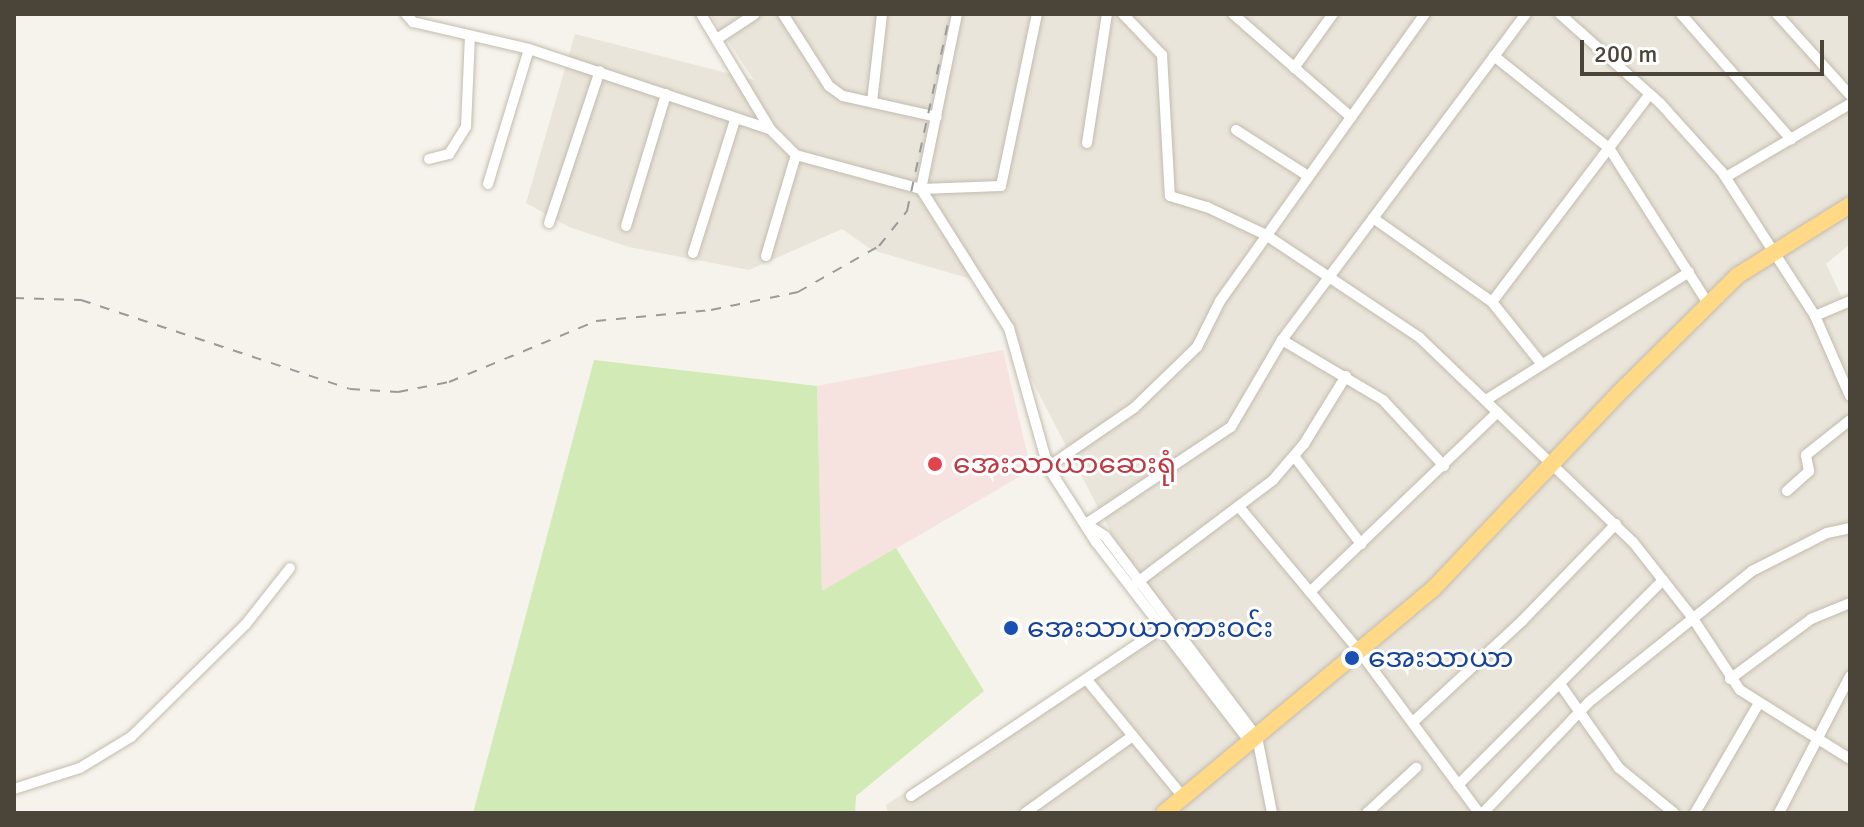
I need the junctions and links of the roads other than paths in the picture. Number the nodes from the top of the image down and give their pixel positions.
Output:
1 (406, 14) edge
2 (701, 14) edge
3 (755, 14) edge
4 (783, 14) edge
5 (882, 14) edge
6 (957, 14) edge
7 (1037, 14) edge
8 (1107, 14) edge
9 (1123, 14) edge
10 (1233, 14) edge
11 (1333, 14) edge
12 (1425, 14) edge
13 (1526, 14) edge
14 (1560, 14) edge
15 (1681, 14) edge
16 (1777, 14) edge
17 (470, 36) junction
18 (717, 39) junction
19 (529, 49) junction
20 (1494, 56) junction
21 (1294, 68) junction
22 (600, 71) junction
23 (666, 94) junction
24 (1650, 94) junction
25 (1850, 95) edge
26 (872, 102) junction
27 (1850, 104) edge
28 (937, 117) junction
29 (1351, 117) junction
30 (735, 120) junction
31 (770, 129) junction
32 (1236, 130) dead end
33 (1791, 139) junction
34 (1087, 143) dead end
35 (1609, 148) junction
36 (796, 155) junction
37 (429, 159) dead end
38 (1308, 176) junction
39 (1726, 177) junction
40 (488, 184) dead end
41 (921, 189) junction
42 (1850, 205) edge
43 (1373, 218) junction
44 (549, 223) dead end
45 (626, 226) dead end
46 (1266, 235) junction
47 (1773, 250) junction
48 (693, 253) dead end
49 (766, 256) dead end
50 (1689, 272) junction
51 (1330, 276) junction
52 (1850, 301) edge
53 (1492, 302) junction
54 (1709, 305) junction
55 (1815, 316) junction
56 (1282, 340) junction
57 (1540, 362) junction
58 (1346, 376) junction
59 (1850, 396) edge
60 (1486, 400) junction
61 (1498, 412) junction
62 (1850, 420) edge
63 (1294, 456) junction
64 (1444, 466) junction
65 (1554, 466) junction
66 (1048, 467) junction
67 (1787, 491) dead end
68 (1240, 508) junction
69 (1086, 524) junction
70 (1616, 524) junction
71 (1850, 528) edge
72 (1361, 544) junction
73 (290, 568) dead end
74 (1663, 580) junction
75 (1134, 585) junction
76 (1310, 592) junction
77 (1850, 603) edge
78 (1692, 617) junction
79 (1162, 628) junction
80 (1360, 652) junction
81 (1850, 676) edge
82 (1730, 679) junction
83 (1087, 680) junction
84 (1560, 684) junction
85 (1759, 703) junction
86 (1581, 711) junction
87 (1413, 722) junction
88 (1131, 737) junction
89 (1253, 740) junction
90 (1817, 740) junction
91 (1850, 759) edge
92 (1416, 768) dead end
93 (1458, 785) junction
94 (14, 789) edge
95 (911, 796) dead end
96 (1183, 797) junction
97 (1025, 813) edge
98 (1164, 813) edge
99 (1272, 813) edge
100 (1367, 813) edge
101 (1481, 813) edge
102 (1674, 813) edge
103 (1695, 813) edge
104 (1779, 813) edge

1 - 17 street
2 - 18 street
3 - 18 street
4 - 26 street
5 - 26 street
6 - 28 street
7 - 41 street
8 - 34 street
9 - 46 street
10 - 21 street
11 - 21 street
12 - 29 street
13 - 20 street
14 - 24 street
15 - 33 street
16 - 25 street
17 - 19 street
17 - 37 street
18 - 31 street
19 - 22 street
19 - 40 street
20 - 35 street
20 - 43 street
21 - 29 street
22 - 23 street
22 - 44 street
23 - 30 street
23 - 45 street
24 - 35 street
24 - 39 street
26 - 28 street
27 - 33 street
28 - 41 street
29 - 38 street
30 - 31 street
30 - 48 street
31 - 36 street
32 - 38 street
33 - 39 street
35 - 50 street
35 - 53 street
36 - 41 street
36 - 49 street
38 - 46 street
39 - 47 street
41 - 66 street
42 - 47 highway
43 - 51 street
43 - 53 street
46 - 51 street
46 - 66 street
47 - 54 highway
47 - 55 street
50 - 54 street
50 - 57 street
51 - 56 street
51 - 60 street
52 - 55 street
53 - 57 street
54 - 65 highway
55 - 59 street
56 - 58 street
56 - 69 street
57 - 60 street
58 - 63 street
58 - 64 street
60 - 61 street
61 - 64 street
61 - 65 street
62 - 67 street
63 - 68 street
63 - 72 street
64 - 72 street
65 - 70 street
65 - 80 highway
66 - 69 street
68 - 75 street
68 - 76 street
69 - 75 street
70 - 74 street
70 - 87 street
71 - 78 street
72 - 76 street
73 - 94 street
74 - 78 street
74 - 84 street
75 - 79 street
75 - 89 street
76 - 80 street
77 - 82 street
78 - 82 street
78 - 86 street
79 - 83 street
79 - 89 street
80 - 87 street
80 - 89 highway
81 - 90 street
82 - 85 street
83 - 88 street
83 - 95 street
84 - 86 street
84 - 93 street
85 - 90 street
85 - 103 street
86 - 101 street
86 - 102 street
87 - 93 street
88 - 96 street
88 - 97 street
89 - 96 highway
89 - 99 street
90 - 91 street
90 - 104 street
92 - 100 street
93 - 101 street
96 - 98 highway

